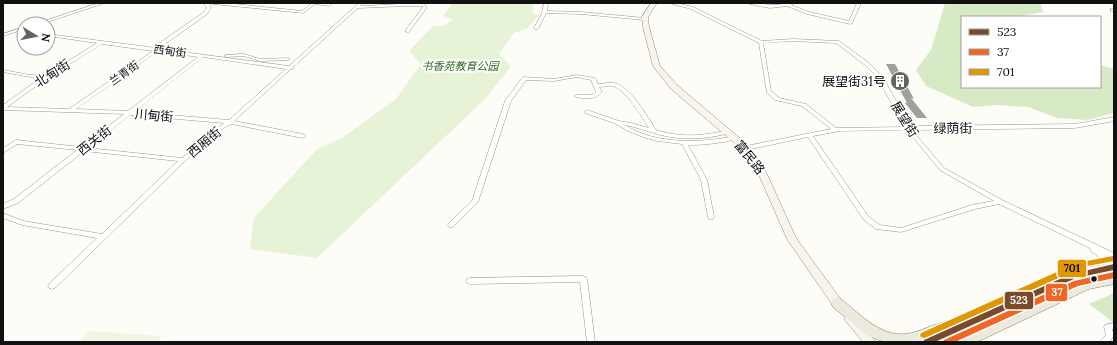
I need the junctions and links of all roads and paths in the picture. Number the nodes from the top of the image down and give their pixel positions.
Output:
1 (103, 3) edge
2 (205, 3) edge
3 (213, 3) edge
4 (248, 3) edge
5 (331, 3) edge
6 (546, 3) edge
7 (654, 3) edge
8 (671, 3) edge
9 (749, 3) edge
10 (793, 3) edge
11 (859, 3) edge
12 (225, 4) edge
13 (359, 5) edge
14 (787, 5) junction
15 (243, 7) junction
16 (544, 12) junction
17 (56, 18) edge
18 (645, 19) junction
19 (536, 28) dead end
20 (16, 31) edge
21 (407, 31) dead end
22 (3, 35) edge
23 (56, 36) edge
24 (102, 42) junction
25 (761, 42) junction
26 (157, 50) junction
27 (203, 56) junction
28 (288, 59) dead end
29 (291, 68) junction
30 (3, 71) edge
31 (47, 76) junction
32 (596, 86) junction
33 (578, 96) dead end
34 (3, 107) edge
35 (70, 111) junction
36 (587, 112) dead end
37 (129, 113) junction
38 (1114, 119) edge
39 (230, 122) junction
40 (617, 122) junction
41 (908, 128) junction
42 (835, 130) junction
43 (654, 131) junction
44 (732, 135) junction
45 (809, 135) junction
46 (303, 136) dead end
47 (685, 144) junction
48 (84, 148) junction
49 (746, 148) junction
50 (3, 151) edge
51 (183, 160) junction
52 (1000, 202) junction
53 (3, 207) edge
54 (3, 215) edge
55 (711, 217) dead end
56 (450, 225) dead end
57 (1060, 231) junction
58 (104, 237) junction
59 (1114, 256) edge
60 (1112, 272) edge
61 (470, 281) dead end
62 (52, 286) dead end
63 (837, 303) junction
64 (964, 325) junction
65 (1114, 326) edge
66 (591, 342) edge
67 (870, 342) edge
68 (927, 342) edge
69 (964, 342) edge
70 (1104, 342) edge

1 - 17 street
2 - 26 street, 兰青街
3 - 12 street
4 - 15 street
5 - 15 street
6 - 16 street
7 - 18 street
8 - 25 street, 展望街
9 - 14 street
10 - 14 street
11 - 14 street
12 - 15 street
13 - 21 street
13 - 29 street, 西厢街
16 - 18 street
16 - 19 street
18 - 44 street, 富民路
20 - 22 street
23 - 24 street, 西甸街
24 - 26 street, 西甸街
24 - 31 street, 北甸街
25 - 41 street, 展望街
25 - 42 street
26 - 27 street, 西甸街
26 - 35 street, 兰青街
27 - 28 street
27 - 29 street, 西甸街
27 - 37 street, 西关街
29 - 39 street, 西厢街
30 - 31 street
31 - 34 street, 北甸街
32 - 33 street
32 - 43 street
32 - 56 street
34 - 35 street, 川甸街
35 - 37 street, 川甸街
36 - 40 street
37 - 39 street, 川甸街
37 - 48 street, 西关街
38 - 41 street, 绿荫街
39 - 46 street, 川甸街
39 - 51 street, 西厢街
40 - 43 street
40 - 47 street
41 - 42 street, 绿荫街
41 - 52 street, 展望街
42 - 45 street, 绿荫街
43 - 44 street
44 - 47 street
44 - 49 street, 富民路
45 - 49 street, 绿荫街
45 - 52 street
47 - 55 street
48 - 50 street
48 - 51 street
48 - 53 street, 西关街
49 - 63 street, 富民路
51 - 58 street, 西厢街
52 - 57 street, 展望街
54 - 58 street
57 - 59 street, 展望街
57 - 60 street
58 - 62 street, 西厢街
60 - 64 main road
60 - 69 main road
61 - 66 street
63 - 64 main road
63 - 67 street, 富民路
64 - 68 main road
65 - 70 street

